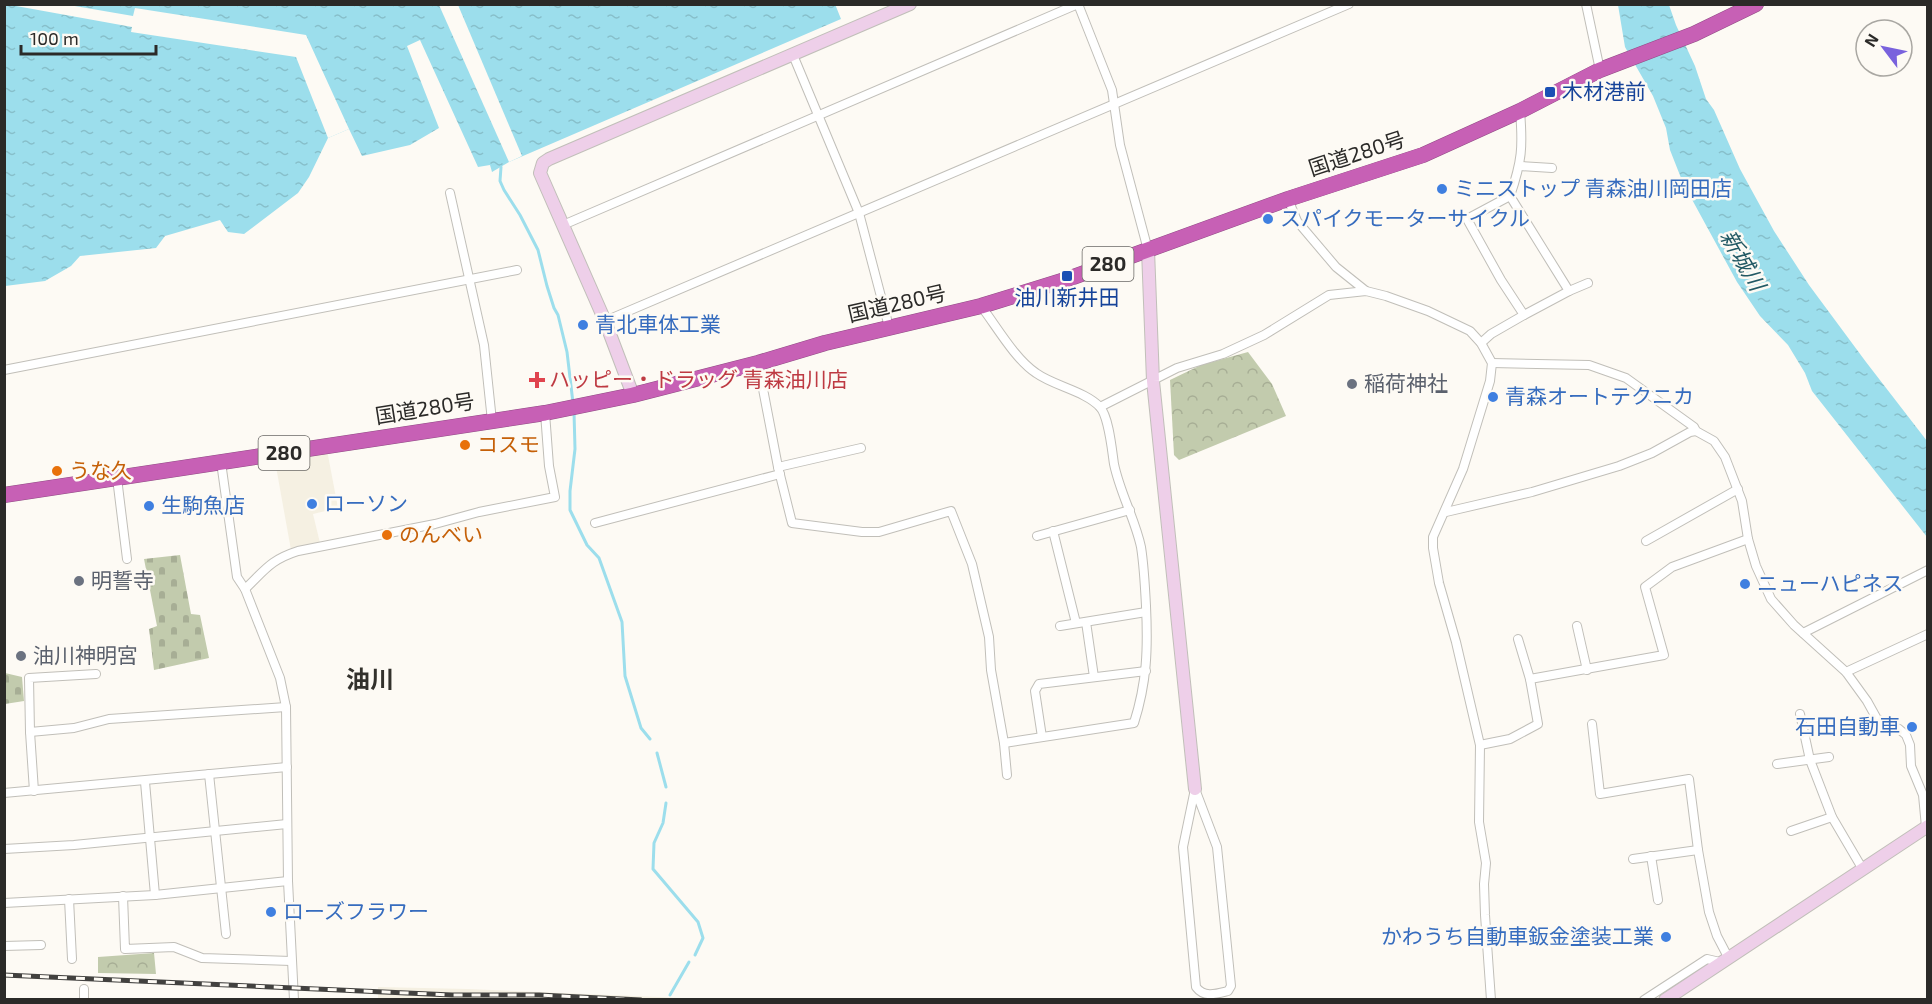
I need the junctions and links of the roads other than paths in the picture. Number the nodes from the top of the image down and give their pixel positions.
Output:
1 (910, 4) edge
2 (1078, 4) edge
3 (1349, 4) edge
4 (1586, 4) edge
5 (1756, 4) edge
6 (792, 55) junction
7 (1600, 70) junction
8 (1114, 103) junction
9 (1521, 111) junction
10 (818, 116) junction
11 (1520, 166) junction
12 (1552, 168) dead end
13 (450, 193) dead end
14 (1510, 196) junction
15 (1288, 199) junction
16 (859, 213) junction
17 (563, 225) junction
18 (1148, 250) junction
19 (517, 270) dead end
20 (469, 279) junction
21 (1588, 282) dead end
22 (1366, 291) junction
23 (1569, 291) junction
24 (981, 306) junction
25 (1524, 315) junction
26 (605, 321) junction
27 (889, 327) junction
28 (1481, 343) junction
29 (758, 363) junction
30 (1492, 363) junction
31 (4, 370) edge
32 (1153, 381) junction
33 (633, 395) junction
34 (1100, 407) junction
35 (545, 412) junction
36 (492, 421) junction
37 (1696, 431) junction
38 (861, 448) dead end
39 (221, 462) junction
40 (779, 471) junction
41 (117, 478) junction
42 (1738, 489) junction
43 (4, 495) edge
44 (1130, 510) junction
45 (1446, 512) junction
46 (595, 523) dead end
47 (1053, 531) junction
48 (1037, 536) dead end
49 (1748, 539) junction
50 (1646, 541) dead end
51 (127, 559) dead end
52 (1928, 570) edge
53 (245, 589) junction
54 (1146, 612) junction
55 (1086, 622) junction
56 (1076, 623) junction
57 (1060, 626) dead end
58 (1577, 626) dead end
59 (1803, 633) junction
60 (1928, 634) edge
61 (1518, 639) dead end
62 (1587, 670) junction
63 (1146, 671) junction
64 (1846, 672) junction
65 (96, 674) dead end
66 (1094, 677) junction
67 (1530, 679) junction
68 (286, 707) junction
69 (1800, 714) dead end
70 (1592, 724) dead end
71 (30, 732) junction
72 (1042, 736) junction
73 (1004, 743) junction
74 (1480, 745) junction
75 (1829, 757) dead end
76 (1810, 760) junction
77 (1777, 764) dead end
78 (287, 767) junction
79 (209, 774) junction
80 (1007, 776) dead end
81 (145, 782) junction
82 (1195, 789) junction
83 (34, 791) junction
84 (4, 793) edge
85 (1832, 817) junction
86 (287, 824) junction
87 (1927, 826) edge
88 (215, 830) junction
89 (1791, 831) dead end
90 (148, 838) junction
91 (4, 849) edge
92 (1698, 850) junction
93 (1651, 856) junction
94 (1633, 859) dead end
95 (1862, 868) junction
96 (288, 881) junction
97 (221, 888) junction
98 (155, 895) junction
99 (123, 896) junction
100 (69, 899) junction
101 (1658, 900) dead end
102 (4, 903) edge
103 (226, 934) dead end
104 (41, 945) dead end
105 (4, 946) edge
106 (72, 959) dead end
107 (1724, 960) junction
108 (291, 961) junction
109 (84, 989) dead end
110 (84, 999) edge
111 (294, 999) edge
112 (1491, 999) edge
113 (1644, 999) edge
114 (1665, 999) edge

1 - 6 street
2 - 8 street
2 - 10 street
3 - 8 street
4 - 7 street
5 - 7 highway, 国道280号 / 280
6 - 10 street
6 - 17 street
7 - 9 highway, 国道280号 / 280
8 - 16 street
8 - 18 street
9 - 11 street
9 - 15 highway, 国道280号 / 280
10 - 16 street
10 - 17 street
11 - 12 street
11 - 14 street
13 - 20 street
14 - 23 street
14 - 25 street
15 - 18 highway, 国道280号 / 280
15 - 22 street
16 - 26 street
16 - 27 street
17 - 26 street
18 - 24 highway, 国道280号 / 280
18 - 32 street
19 - 20 street
20 - 31 street
20 - 36 street
21 - 23 street
22 - 28 street
22 - 32 street
23 - 25 street
24 - 27 highway, 国道280号 / 280
24 - 34 street
25 - 28 street
26 - 33 street
27 - 29 highway, 国道280号 / 280
28 - 30 street
29 - 33 highway, 国道280号 / 280
29 - 40 street
30 - 37 street
30 - 45 street
32 - 34 street
32 - 82 street
33 - 35 highway, 国道280号 / 280
34 - 44 street
35 - 36 highway, 国道280号 / 280
35 - 53 street
36 - 39 highway, 国道280号 / 280
37 - 42 street
37 - 45 street
38 - 40 street
39 - 41 highway, 国道280号 / 280
39 - 53 street
40 - 46 street
40 - 73 street
41 - 43 highway, 国道280号 / 280
41 - 51 street
42 - 49 street
42 - 50 street
44 - 47 street
44 - 54 street
45 - 74 street
47 - 48 street
47 - 56 street
49 - 59 street
49 - 62 street
52 - 59 street
53 - 68 street
54 - 55 street
54 - 63 street
55 - 56 street
55 - 66 street
56 - 57 street
58 - 62 street
59 - 64 street
60 - 64 street
61 - 67 street
62 - 67 street
63 - 66 street
63 - 72 street
64 - 87 street
65 - 71 street
66 - 72 street
67 - 74 street
68 - 71 street
68 - 78 street
69 - 76 street
70 - 92 street
71 - 83 street
72 - 73 street
73 - 80 street
74 - 112 street
75 - 76 street
76 - 77 street
76 - 85 street
78 - 79 street
78 - 86 street
79 - 81 street
79 - 88 street
81 - 83 street
81 - 90 street
82 - 82 street
83 - 84 street
85 - 89 street
85 - 95 street
86 - 88 street
86 - 96 street
87 - 95 street
88 - 90 street
88 - 97 street
90 - 91 street
90 - 98 street
92 - 93 street
92 - 107 street
93 - 94 street
93 - 101 street
95 - 107 street
96 - 97 street
96 - 108 street
97 - 98 street
97 - 103 street
98 - 99 street
99 - 100 street
99 - 108 street
100 - 102 street
100 - 106 street
104 - 105 street
107 - 113 street
107 - 114 street
108 - 111 street
109 - 110 street

